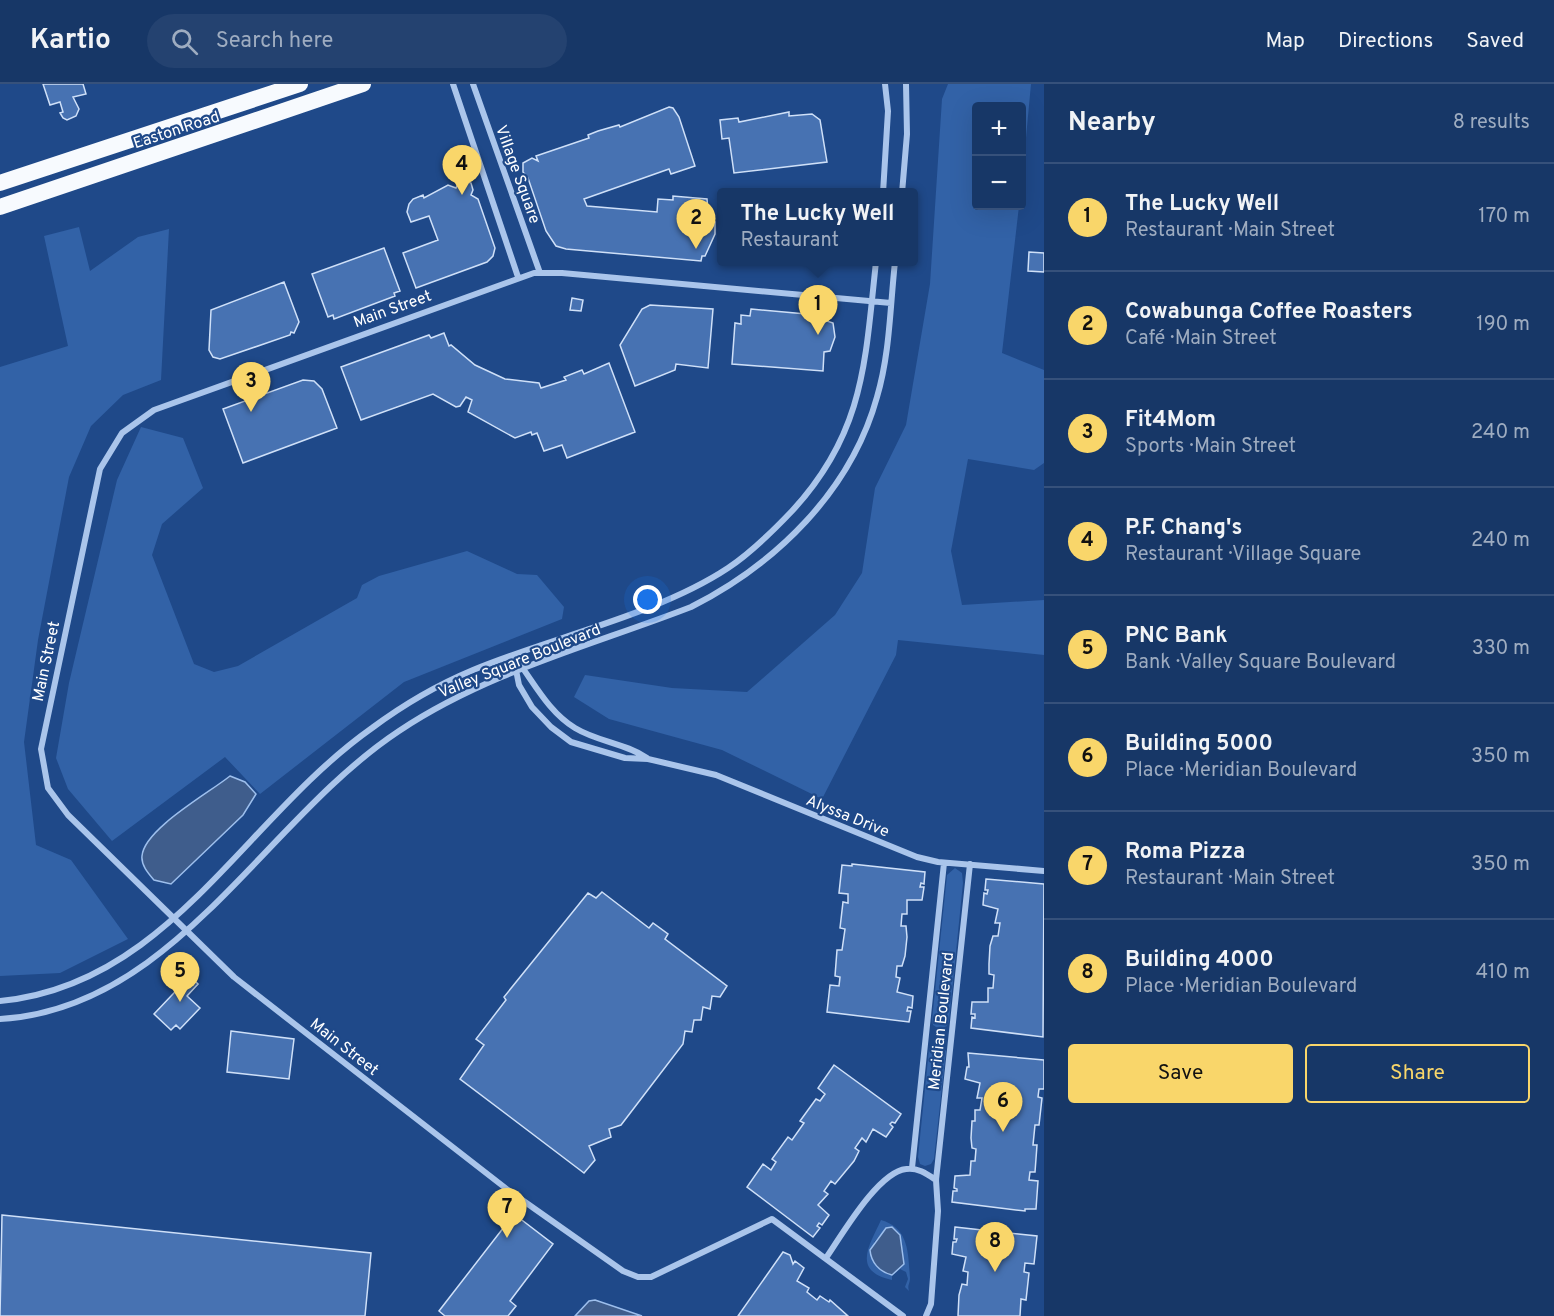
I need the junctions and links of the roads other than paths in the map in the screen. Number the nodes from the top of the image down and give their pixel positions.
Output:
1 (300, 84) edge
2 (363, 84) edge
3 (453, 84) edge
4 (472, 84) edge
5 (885, 84) edge
6 (906, 84) edge
7 (0, 183) edge
8 (883, 188) edge
9 (902, 188) edge
10 (0, 207) edge
11 (876, 266) edge
12 (895, 266) edge
13 (540, 273) junction
14 (518, 277) junction
15 (874, 302) junction
16 (891, 303) junction
17 (513, 655) junction
18 (525, 669) junction
19 (516, 673) junction
20 (648, 759) junction
21 (944, 863) junction
22 (970, 864) junction
23 (1044, 871) edge
24 (173, 918) junction
25 (186, 930) junction
26 (0, 1001) edge
27 (0, 1019) edge
28 (912, 1168) junction
29 (936, 1180) junction
30 (826, 1258) junction
31 (903, 1316) edge
32 (926, 1316) edge

1 - 7 highway, Easton Road
2 - 10 highway, Easton Road
3 - 14 street, Village Square
4 - 13 street, Village Square
5 - 8 street
6 - 9 street
11 - 15 street, Valley Square Boulevard
12 - 16 street, Valley Square Boulevard
13 - 14 street, Main Street
13 - 15 street, Main Street
14 - 24 street, Main Street
15 - 16 street, Main Street
15 - 17 street, Valley Square Boulevard
16 - 18 street, Valley Square Boulevard
17 - 18 street, Alyssa Drive
17 - 19 street, Alyssa Drive
17 - 24 street, Valley Square Boulevard
18 - 19 street, Valley Square Boulevard
18 - 20 street, Alyssa Drive
19 - 20 street, Alyssa Drive
19 - 25 street, Valley Square Boulevard
20 - 21 street, Alyssa Drive
21 - 22 street, Alyssa Drive
21 - 28 street, Meridian Boulevard
22 - 23 street, Alyssa Drive
22 - 29 street, Meridian Boulevard
24 - 25 street, Main Street
24 - 26 street, Valley Square Boulevard
25 - 27 street, Valley Square Boulevard
25 - 30 street, Main Street
28 - 29 street
28 - 30 street
29 - 32 street, Meridian Boulevard
30 - 31 street

